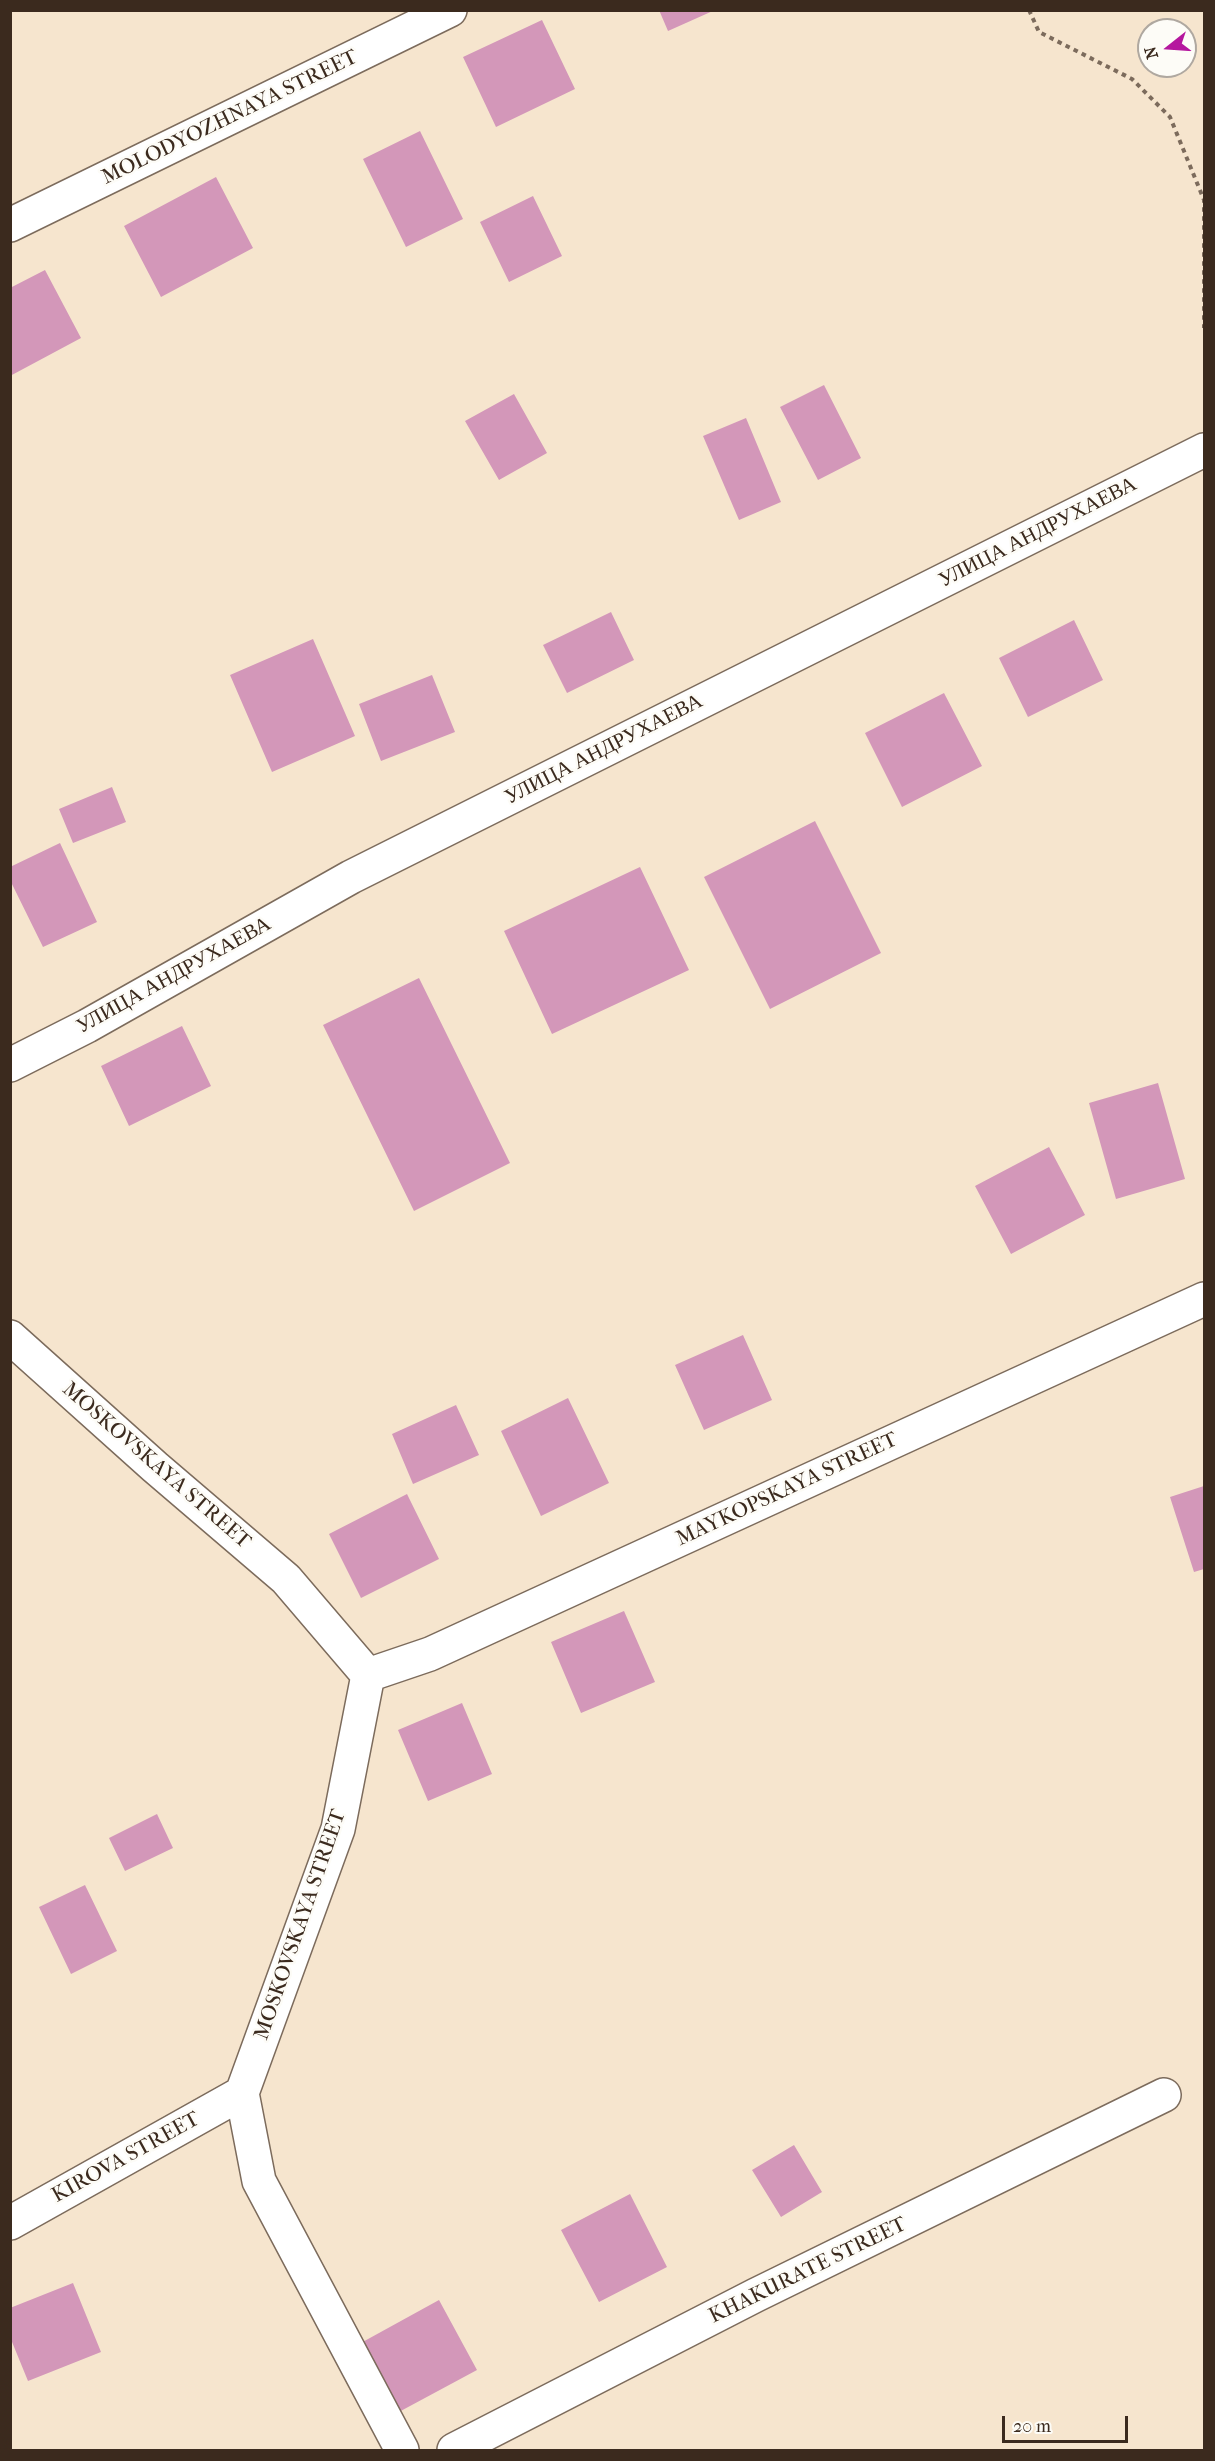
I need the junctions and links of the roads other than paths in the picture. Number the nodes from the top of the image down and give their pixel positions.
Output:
1 (450, 10) edge
2 (10, 225) edge
3 (1204, 450) edge
4 (10, 1065) edge
5 (1204, 1299) edge
6 (10, 1338) edge
7 (368, 1676) junction
8 (242, 2093) junction
9 (1164, 2095) dead end
10 (10, 2223) edge
11 (402, 2451) edge
12 (454, 2451) edge

1 - 2 street, MOLODYOZHNAYA STREET
3 - 4 street, УЛИЦА АНДРУХАЕВА
5 - 7 street, MAYKOPSKAYA STREET
6 - 7 street, MOSKOVSKAYA STREET
7 - 8 street, MOSKOVSKAYA STREET
8 - 10 street, KIROVA STREET
8 - 11 street
9 - 12 street, KHAKURATE STREET

